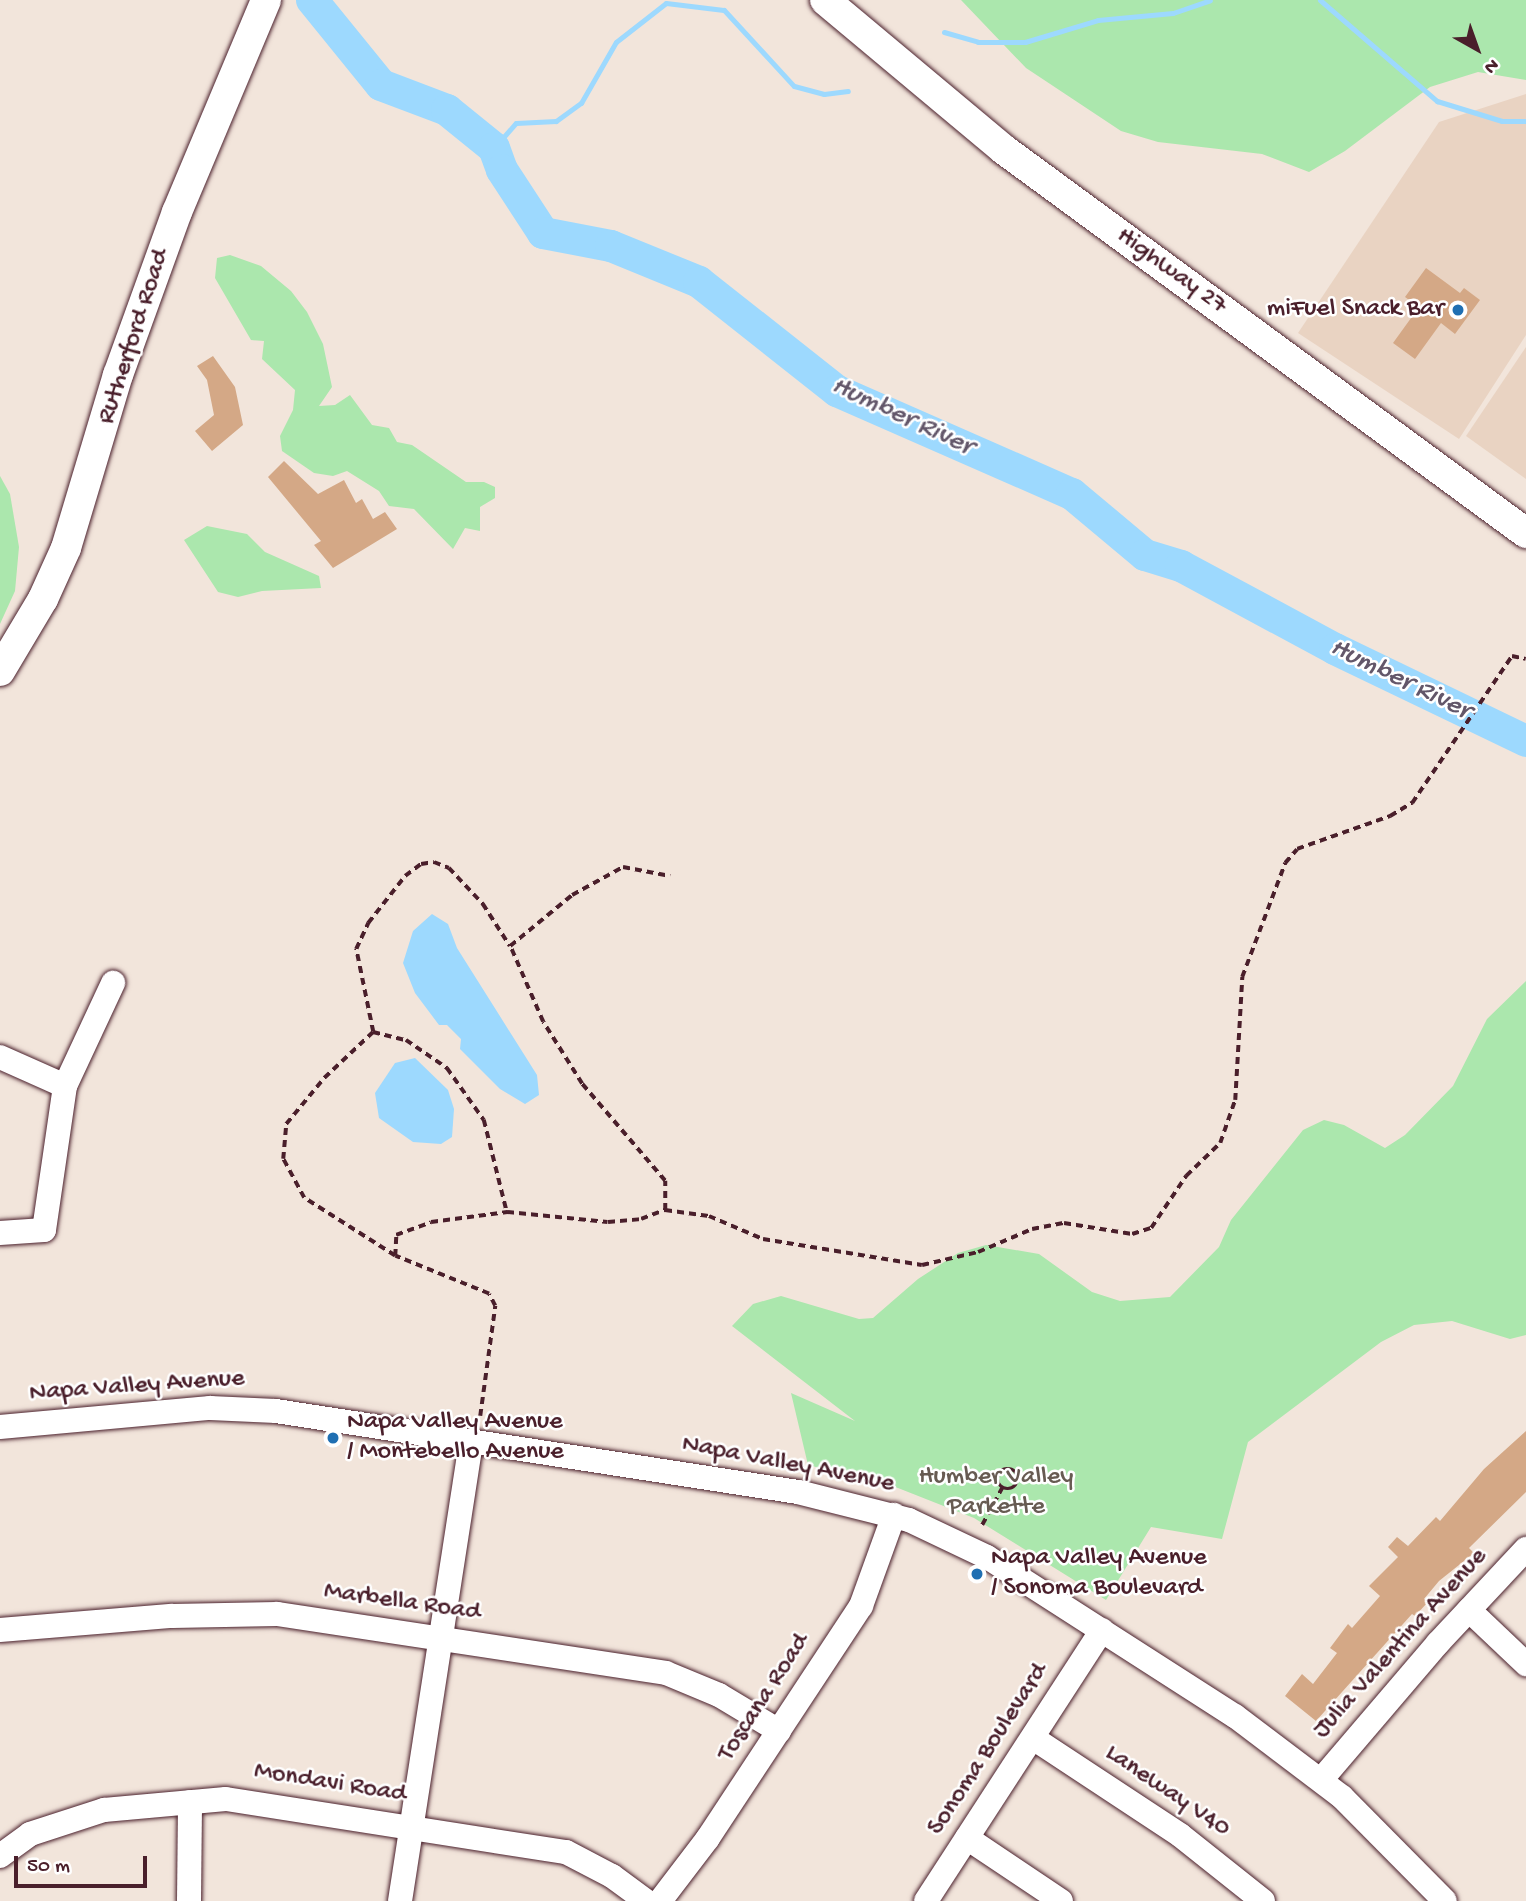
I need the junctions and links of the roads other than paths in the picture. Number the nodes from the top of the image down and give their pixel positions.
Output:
1 (266, 0) edge
2 (825, 0) edge
3 (1526, 533) edge
4 (0, 671) edge
5 (113, 983) dead end
6 (0, 1057) edge
7 (65, 1086) junction
8 (0, 1233) edge
9 (0, 1427) edge
10 (471, 1442) junction
11 (894, 1515) junction
12 (1526, 1549) edge
13 (1469, 1610) junction
14 (0, 1630) edge
15 (1102, 1630) junction
16 (442, 1638) junction
17 (1526, 1664) edge
18 (779, 1731) junction
19 (1033, 1738) junction
20 (1321, 1780) junction
21 (190, 1802) junction
22 (413, 1827) junction
23 (967, 1838) junction
24 (0, 1856) edge
25 (189, 1901) edge
26 (400, 1901) edge
27 (646, 1901) edge
28 (660, 1901) edge
29 (926, 1901) edge
30 (1061, 1901) edge
31 (1263, 1901) edge
32 (1445, 1901) edge

1 - 4 main road, Rutherford Road
2 - 3 main road, Highway 27
5 - 7 street
6 - 7 street
7 - 8 street
9 - 10 street, Napa Valley Avenue
10 - 11 street, Napa Valley Avenue
10 - 16 street
11 - 15 street, Napa Valley Avenue
11 - 18 street, Toscana Road
12 - 13 street, Julia Valentina Avenue
13 - 17 street
13 - 20 street, Julia Valentina Avenue
14 - 16 street, Marbella Road
15 - 19 street, Sonoma Boulevard
15 - 20 street, Napa Valley Avenue
16 - 18 street, Marbella Road
16 - 22 street
18 - 28 street, Toscana Road
19 - 23 street, Sonoma Boulevard
19 - 31 street, Laneway V40
20 - 32 street, Napa Valley Avenue
21 - 22 street, Mondavi Road
21 - 24 street, Mondavi Road
21 - 25 street
22 - 26 street
22 - 27 street, Mondavi Road
23 - 29 street, Sonoma Boulevard
23 - 30 street

